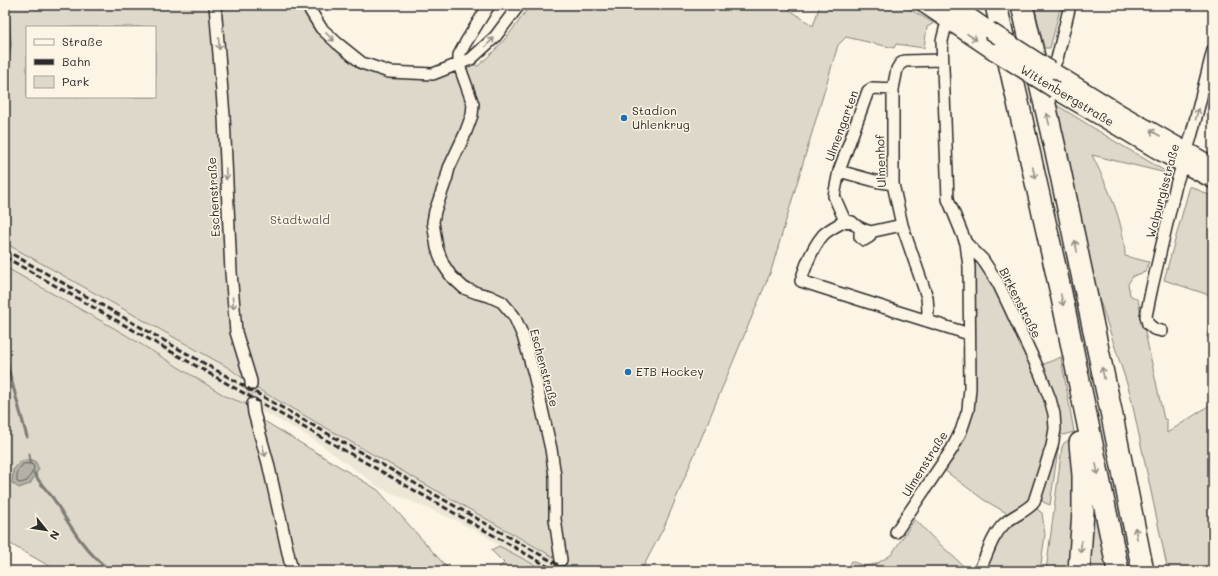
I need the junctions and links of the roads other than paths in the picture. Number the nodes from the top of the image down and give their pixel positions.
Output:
1 (215, 5) edge
2 (307, 5) edge
3 (489, 5) edge
4 (519, 5) edge
5 (925, 5) edge
6 (996, 5) edge
7 (1022, 5) edge
8 (1070, 5) edge
9 (955, 6) edge
10 (948, 21) junction
11 (1213, 50) edge
12 (942, 60) junction
13 (460, 65) junction
14 (1051, 70) junction
15 (893, 89) junction
16 (1185, 158) junction
17 (1213, 166) edge
18 (839, 171) junction
19 (1213, 180) edge
20 (893, 184) junction
21 (845, 221) junction
22 (902, 225) junction
23 (966, 243) junction
24 (927, 321) junction
25 (1162, 331) dead end
26 (969, 334) junction
27 (1072, 349) junction
28 (251, 385) tunnel mouth
29 (253, 404) tunnel mouth
30 (896, 532) dead end
31 (561, 560) tunnel mouth
32 (292, 571) edge
33 (979, 571) edge
34 (1079, 571) edge
35 (1118, 571) edge
36 (1143, 571) edge

1 -> 28 street, Eschenstraße
2 -> 13 street
3 - 13 street
13 -> 4 street
5 - 10 main road, Wittenbergstraße
6 -> 27 highway
36 -> 7 highway
8 - 14 street
9 - 10 street, Birkenstraße
9 - 14 main road, Wittenbergstraße, bridge
10 - 12 street, Birkenstraße
10 -> 16 main road, Wittenbergstraße, bridge
16 -> 11 street, Walpurgisstraße
12 - 15 street, Ulmenhof
12 - 23 street, Birkenstraße
13 - 31 street, Eschenstraße
16 -> 14 main road, Wittenbergstraße
15 - 18 street, Ulmengarten
15 - 20 street, Ulmenhof
16 - 17 main road, Wittenbergstraße
16 - 19 main road, Wittenbergstraße
16 - 25 street, Walpurgisstraße
18 - 20 street, Ulmengarten
18 - 21 street, Ulmengarten
20 - 22 street, Ulmenhof
21 - 22 street
21 - 24 street
22 - 24 street, Ulmenhof
23 - 26 street, Ulmenstraße
23 - 33 street, Birkenstraße
24 - 26 street
26 - 30 street, Ulmenstraße
27 -> 34 highway
27 -> 35 highway
29 -> 32 street

